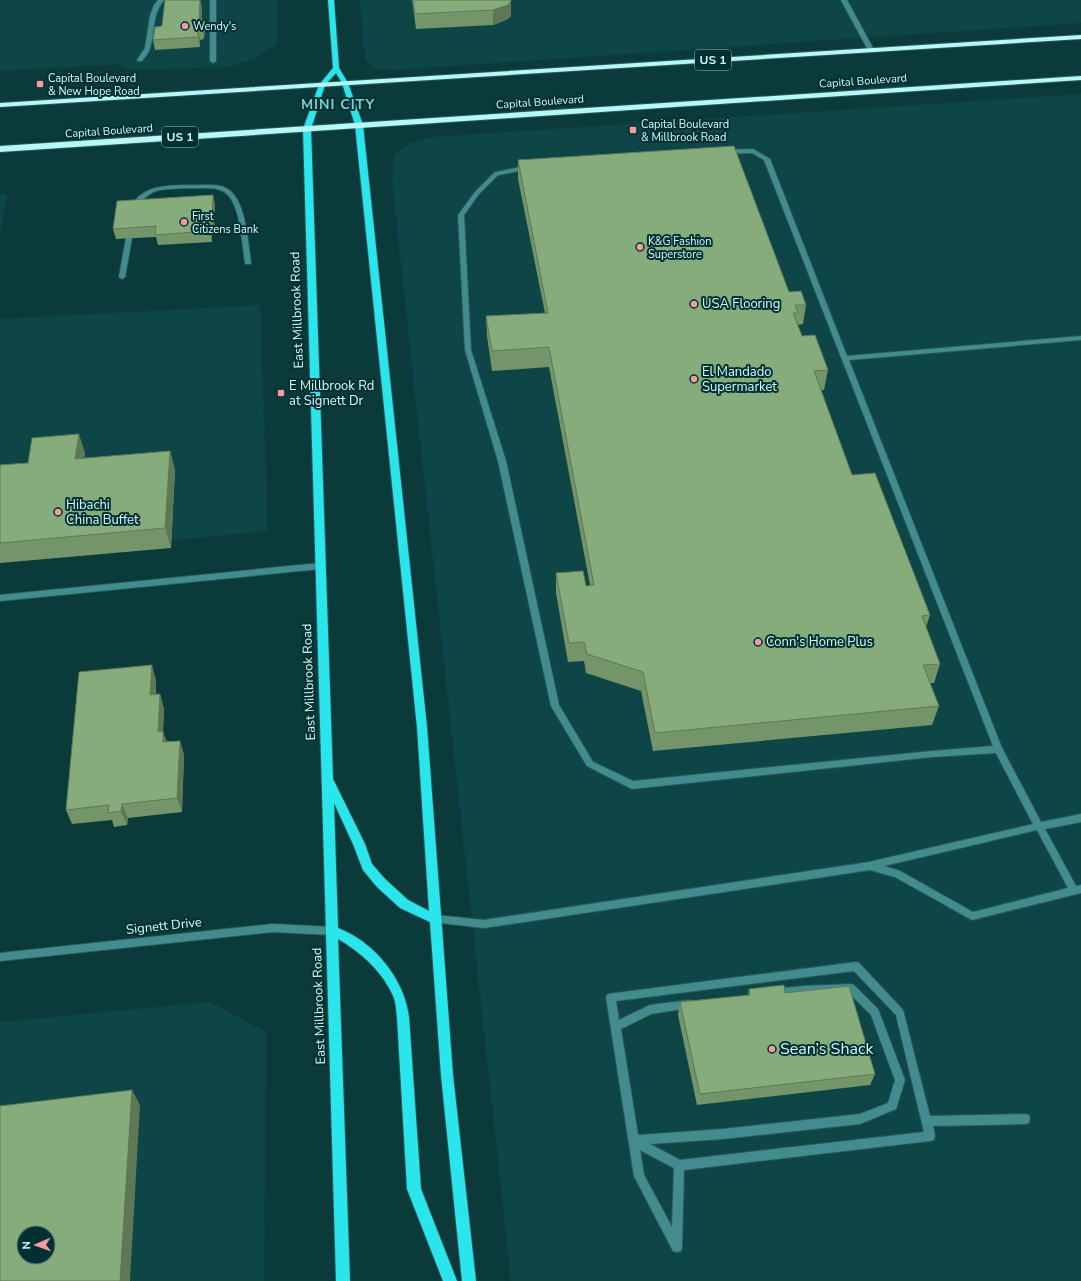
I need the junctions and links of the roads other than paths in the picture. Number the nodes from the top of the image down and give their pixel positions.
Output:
1 (213, 0) edge
2 (331, 0) edge
3 (844, 0) edge
4 (159, 1) edge
5 (1081, 37) edge
6 (871, 50) junction
7 (140, 60) dead end
8 (213, 61) dead end
9 (336, 68) junction
10 (1081, 78) edge
11 (345, 83) junction
12 (322, 85) junction
13 (0, 105) edge
14 (359, 125) junction
15 (307, 129) junction
16 (0, 149) edge
17 (134, 210) edge
18 (129, 238) edge
19 (248, 263) dead end
20 (122, 277) dead end
21 (1081, 338) edge
22 (846, 358) junction
23 (320, 566) junction
24 (0, 598) edge
25 (998, 749) junction
26 (327, 777) junction
27 (1081, 818) edge
28 (1039, 826) junction
29 (869, 866) junction
30 (1078, 890) edge
31 (435, 920) junction
32 (332, 931) junction
33 (0, 957) edge
34 (766, 994) edge
35 (701, 1002) edge
36 (616, 1026) junction
37 (1025, 1119) dead end
38 (927, 1121) junction
39 (633, 1140) junction
40 (679, 1165) junction
41 (343, 1281) edge
42 (450, 1281) edge
43 (469, 1281) edge

1 - 8 street
2 - 9 main road
3 - 6 street
4 - 7 street
5 - 6 highway, US 1
6 - 11 highway, US 1
9 - 11 main road
9 - 12 main road
10 - 14 highway, Capital Boulevard / US 1
11 - 12 highway, US 1
11 - 14 main road
12 - 13 highway, US 1
12 - 15 main road, East Millbrook Road
14 - 15 highway, Capital Boulevard / US 1
14 - 31 main road
15 - 16 highway, Capital Boulevard / US 1
15 - 23 main road, East Millbrook Road
17 - 19 street
18 - 20 street
21 - 22 street
22 - 25 street
22 - 25 street
23 - 24 street
23 - 26 main road, East Millbrook Road
25 - 28 street
26 - 31 main road
26 - 32 main road, East Millbrook Road
27 - 28 street
28 - 29 street
28 - 30 street
29 - 30 street
29 - 31 street
31 - 43 main road
32 - 33 street, Signett Drive
32 - 41 main road, East Millbrook Road
32 - 42 main road
34 - 39 street
35 - 36 street
36 - 38 street
36 - 39 street
37 - 38 street
38 - 40 street
39 - 40 street
39 - 40 street

